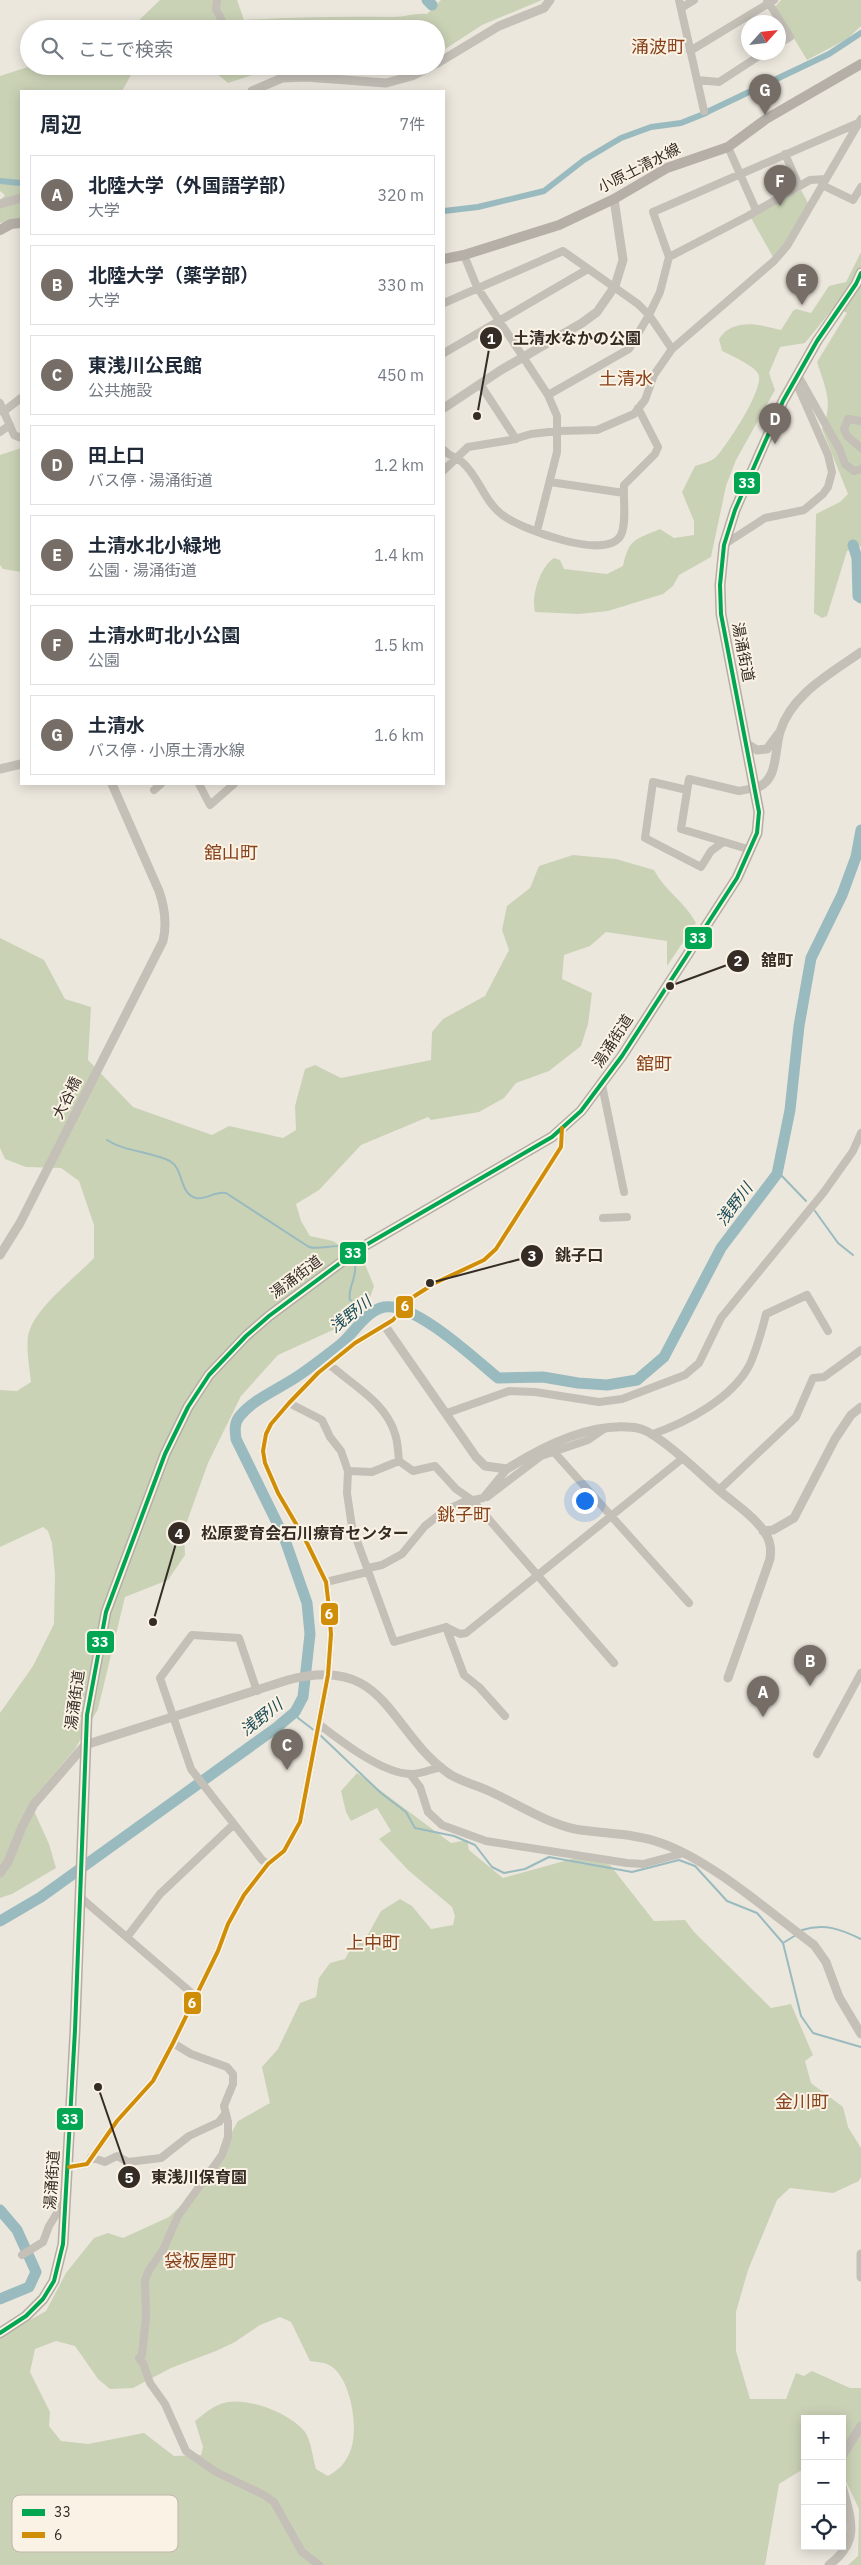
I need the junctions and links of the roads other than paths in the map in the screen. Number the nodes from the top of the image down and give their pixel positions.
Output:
1 (217, 0) edge
2 (550, 0) edge
3 (694, 0) edge
4 (770, 1) edge
5 (680, 4) edge
6 (778, 15) edge
7 (222, 20) edge
8 (786, 30) edge
9 (786, 39) edge
10 (690, 50) junction
11 (453, 55) junction
12 (445, 56) edge
13 (445, 59) edge
14 (752, 60) edge
15 (861, 64) edge
16 (414, 75) edge
17 (697, 80) junction
18 (254, 90) edge
19 (704, 111) dead end
20 (859, 124) edge
21 (728, 147) junction
22 (785, 154) junction
23 (739, 173) junction
24 (824, 182) junction
25 (799, 186) junction
26 (861, 186) edge
27 (20, 198) edge
28 (614, 199) junction
29 (0, 204) edge
30 (756, 210) junction
31 (20, 223) edge
32 (0, 230) edge
33 (464, 255) junction
34 (669, 257) junction
35 (445, 259) edge
36 (588, 269) junction
37 (861, 273) edge
38 (615, 286) junction
39 (477, 287) junction
40 (445, 303) edge
41 (649, 316) junction
42 (499, 321) junction
43 (672, 350) junction
44 (445, 352) edge
45 (522, 358) junction
46 (796, 377) junction
47 (480, 384) junction
48 (548, 395) junction
49 (20, 399) edge
50 (0, 403) edge
51 (445, 407) edge
52 (638, 408) junction
53 (4, 412) junction
54 (861, 421) edge
55 (10, 425) junction
56 (558, 431) junction
57 (0, 432) edge
58 (20, 438) edge
59 (516, 439) junction
60 (861, 448) edge
61 (445, 451) edge
62 (454, 458) junction
63 (445, 469) edge
64 (861, 469) edge
65 (550, 482) junction
66 (624, 493) junction
67 (537, 531) junction
68 (724, 545) junction
69 (861, 652) edge
70 (780, 732) junction
71 (747, 744) junction
72 (20, 764) edge
73 (0, 769) edge
74 (112, 785) edge
75 (200, 785) edge
76 (233, 785) edge
77 (756, 788) junction
78 (687, 790) junction
79 (722, 843) junction
80 (751, 850) junction
81 (602, 1086) junction
82 (562, 1128) junction
83 (861, 1133) edge
84 (624, 1192) dead end
85 (627, 1217) dead end
86 (603, 1218) dead end
87 (0, 1255) edge
88 (386, 1326) junction
89 (828, 1331) dead end
90 (861, 1350) edge
91 (329, 1364) junction
92 (289, 1403) junction
93 (861, 1407) edge
94 (447, 1413) junction
95 (604, 1429) junction
96 (653, 1434) junction
97 (554, 1452) junction
98 (683, 1458) junction
99 (399, 1461) junction
100 (507, 1469) junction
101 (348, 1472) junction
102 (719, 1490) junction
103 (483, 1498) junction
104 (472, 1500) junction
105 (613, 1517) junction
106 (763, 1531) junction
107 (367, 1570) junction
108 (539, 1576) junction
109 (326, 1582) junction
110 (689, 1603) dead end
111 (446, 1627) junction
112 (614, 1664) dead end
113 (861, 1673) edge
114 (328, 1675) junction
115 (728, 1678) dead end
116 (257, 1691) junction
117 (505, 1716) dead end
118 (173, 1718) junction
119 (320, 1727) junction
120 (85, 1745) junction
121 (817, 1754) dead end
122 (441, 1767) junction
123 (410, 1774) junction
124 (234, 1824) junction
125 (684, 1852) junction
126 (268, 1864) junction
127 (0, 1873) edge
128 (80, 1897) junction
129 (127, 1937) junction
130 (195, 1996) junction
131 (861, 2034) edge
132 (173, 2043) junction
133 (225, 2114) junction
134 (91, 2157) junction
135 (69, 2167) junction
136 (66, 2198) junction
137 (861, 2254) edge
138 (22, 2255) dead end
139 (861, 2277) edge
140 (0, 2332) edge
141 (861, 2426) edge
142 (846, 2450) edge
143 (846, 2502) edge
144 (319, 2565) edge
145 (829, 2565) edge

1 - 7 street
2 - 11 street
3 - 5 street
4 - 6 street
4 - 10 street
5 - 10 street
8 - 9 street
10 - 17 street
11 - 12 street
11 - 13 street
14 - 17 street
15 - 21 main road, 小原土清水線
16 - 18 street
17 - 19 street
20 - 22 street
20 - 24 street
21 - 23 street
21 - 28 main road, 小原土清水線
22 - 23 street
22 - 25 street
23 - 30 street
23 - 34 street
24 - 25 street
24 - 26 street
24 - 43 street
25 - 30 street
27 - 29 street
28 - 33 main road, 小原土清水線
28 - 38 street
30 - 34 street
31 - 32 main road
33 - 35 main road, 小原土清水線
33 - 39 street
34 - 41 street
36 - 38 street
36 - 39 street
36 - 42 street
37 - 46 main road, 湯涌街道
38 - 41 street
38 - 45 street
39 - 40 street
39 - 42 street
41 - 43 street
41 - 48 street
42 - 44 street
42 - 45 street
43 - 52 street
45 - 47 street
45 - 48 street
46 - 64 street
46 - 68 main road, 湯涌街道
46 - 68 street
47 - 51 street
47 - 59 street
48 - 56 street
49 - 53 street
50 - 53 street
52 - 56 street
52 - 66 street
53 - 55 street
54 - 60 street
55 - 57 street
55 - 58 street
56 - 59 street
56 - 65 street
59 - 62 street
61 - 62 street
62 - 63 street
62 - 67 street
65 - 66 street
65 - 67 street
66 - 67 street
68 - 71 main road, 湯涌街道
69 - 70 street
70 - 71 street
70 - 77 street
71 - 77 main road, 湯涌街道
72 - 73 street
74 - 87 street, 大谷橋
75 - 76 street
77 - 78 street
77 - 80 main road, 湯涌街道
78 - 79 street
78 - 79 street
79 - 80 street
80 - 81 main road, 湯涌街道
81 - 82 main road, 湯涌街道
81 - 84 street
82 - 88 street
82 - 120 main road, 湯涌街道
83 - 94 street
85 - 86 street
88 - 91 street
88 - 94 street
89 - 96 street
90 - 102 street
91 - 92 street
91 - 99 street
92 - 101 street
92 - 109 street
93 - 106 street
94 - 100 street
95 - 96 street
95 - 97 street
95 - 100 street
96 - 98 street
97 - 103 street
97 - 105 street
98 - 102 street
98 - 105 street
99 - 101 street
99 - 104 street
100 - 103 street
101 - 107 street
102 - 106 street
103 - 104 street
104 - 107 street
104 - 108 street
105 - 108 street
105 - 110 street
106 - 115 street
107 - 109 street
107 - 111 street
108 - 111 street
108 - 112 street
109 - 114 street
111 - 117 street
113 - 121 street
114 - 116 street
114 - 119 street
114 - 122 street
116 - 118 street
116 - 118 street
118 - 120 street
118 - 124 street
119 - 123 street
119 - 126 street
120 - 127 street
120 - 128 main road, 湯涌街道
122 - 123 street
122 - 125 street
123 - 125 street
124 - 126 street
124 - 129 street
125 - 131 street
126 - 130 street
128 - 129 street
128 - 135 main road, 湯涌街道
129 - 130 street
130 - 132 street
132 - 133 street
132 - 134 street
133 - 134 street
133 - 144 street
134 - 135 street
135 - 136 main road, 湯涌街道
136 - 138 street
136 - 140 main road, 湯涌街道
137 - 139 street
141 - 142 street
143 - 145 street

